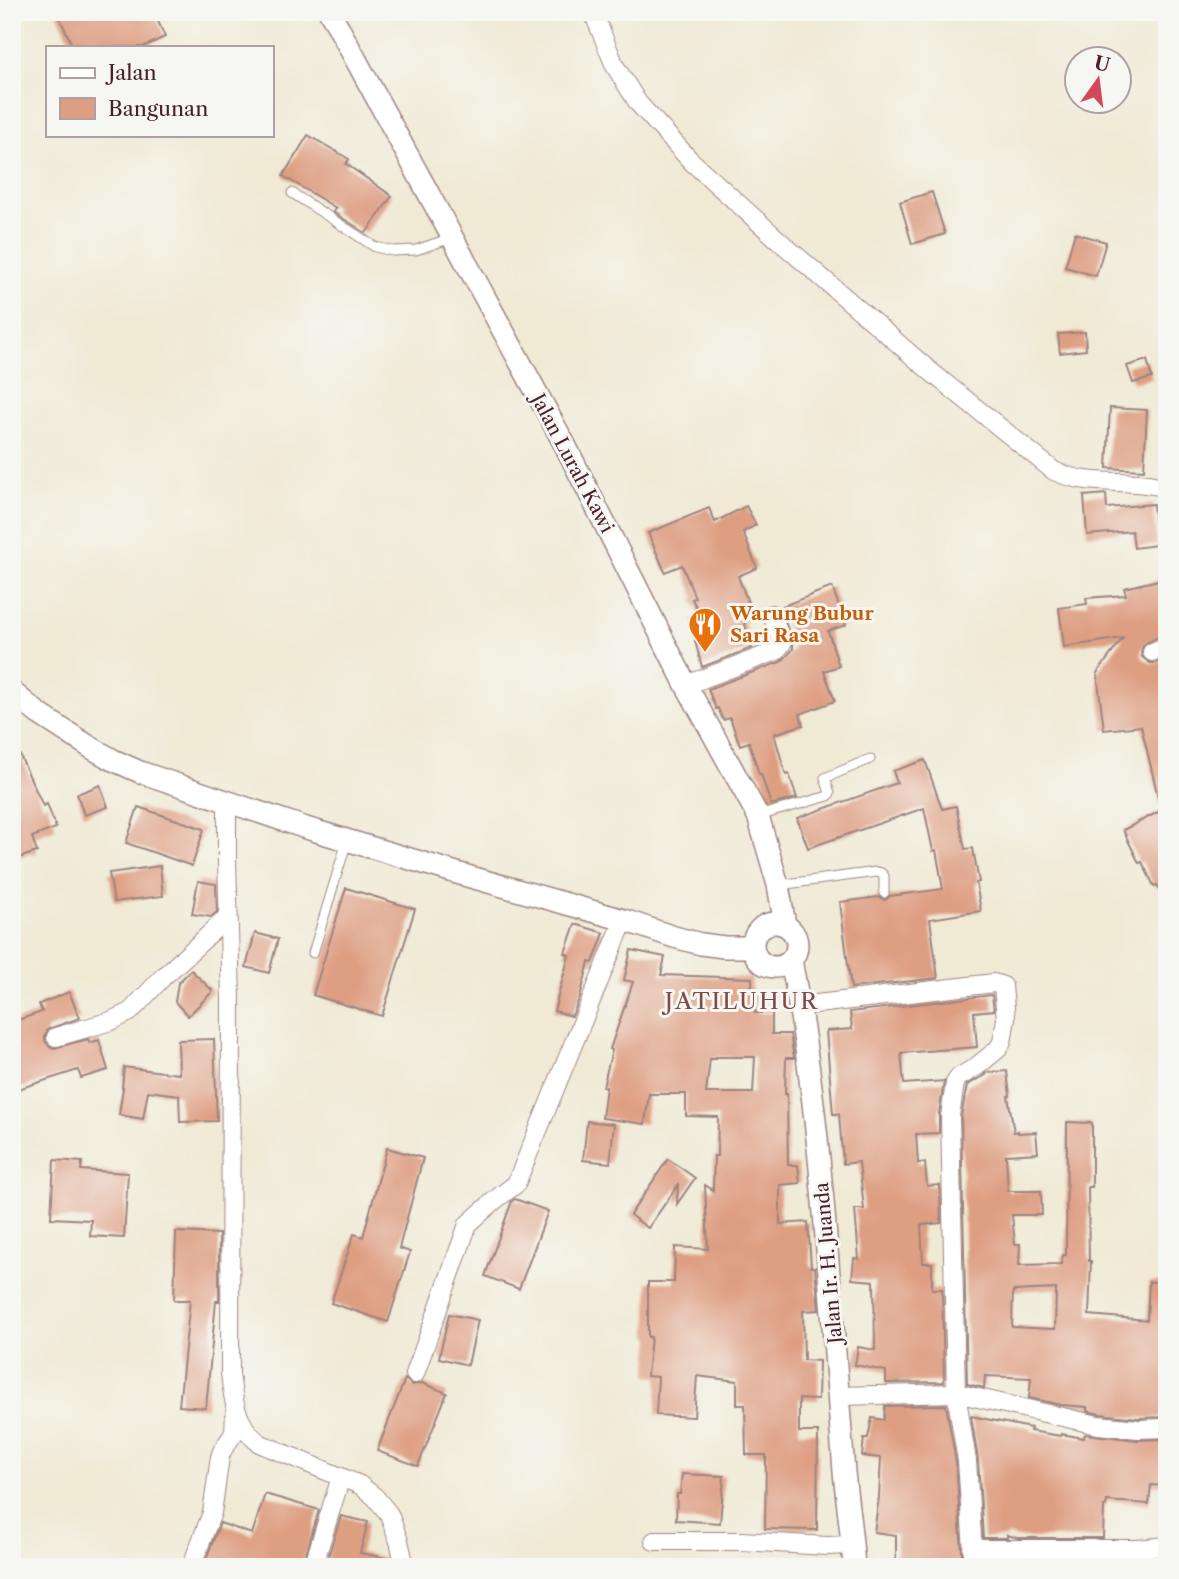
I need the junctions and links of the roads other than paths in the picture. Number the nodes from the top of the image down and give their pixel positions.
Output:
1 (330, 12) edge
2 (593, 12) edge
3 (292, 192) dead end
4 (452, 238) junction
5 (1167, 488) edge
6 (772, 614) dead end
7 (686, 685) junction
8 (12, 692) edge
9 (870, 759) dead end
10 (227, 801) junction
11 (758, 816) junction
12 (348, 839) junction
13 (778, 886) junction
14 (884, 893) dead end
15 (228, 917) junction
16 (624, 920) junction
17 (785, 925) junction
18 (753, 947) junction
19 (313, 953) dead end
20 (791, 960) junction
21 (800, 1006) junction
22 (56, 1037) dead end
23 (415, 1374) dead end
24 (956, 1393) junction
25 (839, 1396) junction
26 (235, 1407) junction
27 (1167, 1428) edge
28 (341, 1477) junction
29 (852, 1539) junction
30 (654, 1541) dead end
31 (1167, 1546) edge
32 (973, 1558) edge
33 (191, 1567) edge
34 (313, 1567) edge
35 (405, 1567) edge
36 (854, 1567) edge

1 - 4 street, Jalan Lurah Kawi
2 - 5 street
3 - 4 lane
4 - 7 street, Jalan Lurah Kawi
6 - 7 street
7 - 11 street, Jalan Lurah Kawi
8 - 10 street
9 - 11 lane
10 - 12 street
10 - 15 street
11 - 13 street, Jalan Lurah Kawi
12 - 16 street
12 - 19 lane
13 - 14 lane
13 - 17 street, Jalan Lurah Kawi
15 - 22 street
15 - 26 street
16 - 18 street
16 - 23 street
17 - 18 street
17 - 20 street
18 - 20 street
20 - 21 street, Jalan Ir. H. Juanda
21 - 24 street
21 - 25 street, Jalan Ir. H. Juanda
24 - 25 street
24 - 27 street
24 - 32 street
25 - 29 street, Jalan Ir. H. Juanda
26 - 28 street
26 - 33 street
28 - 34 street
28 - 35 street
29 - 30 street
29 - 36 street, Jalan Ir. H. Juanda
31 - 32 street

